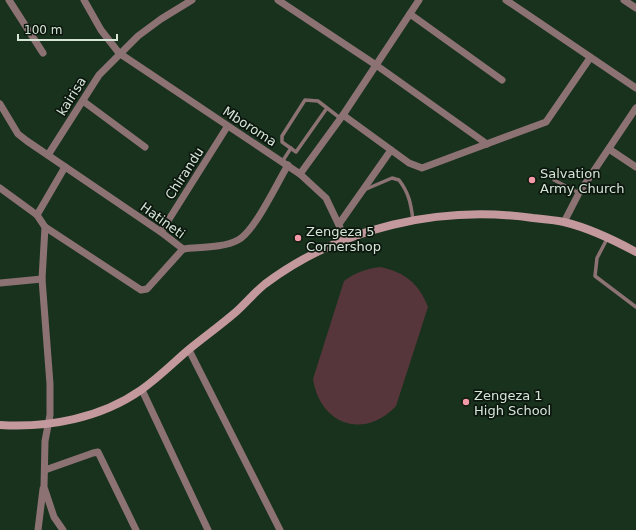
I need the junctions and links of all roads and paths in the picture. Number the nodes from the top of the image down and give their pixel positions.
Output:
1 (9, 0) edge
2 (84, 0) edge
3 (192, 0) edge
4 (278, 0) edge
5 (419, 0) edge
6 (506, 0) edge
7 (624, 0) edge
8 (636, 8) edge
9 (410, 14) junction
10 (43, 53) dead end
11 (119, 53) junction
12 (590, 58) junction
13 (376, 65) junction
14 (502, 80) dead end
15 (636, 88) edge
16 (83, 101) junction
17 (0, 104) edge
18 (327, 108) junction
19 (636, 108) edge
20 (341, 117) junction
21 (227, 127) junction
22 (487, 144) junction
23 (145, 147) dead end
24 (291, 148) junction
25 (609, 149) junction
26 (391, 150) junction
27 (48, 155) junction
28 (285, 163) junction
29 (65, 167) junction
30 (636, 167) edge
31 (300, 174) junction
32 (554, 180) dead end
33 (0, 188) edge
34 (362, 191) junction
35 (579, 193) junction
36 (38, 215) junction
37 (413, 220) junction
38 (564, 222) junction
39 (339, 224) junction
40 (45, 228) junction
41 (161, 232) junction
42 (608, 238) junction
43 (346, 240) junction
44 (183, 249) junction
45 (636, 252) edge
46 (42, 280) junction
47 (0, 283) edge
48 (636, 307) edge
49 (189, 350) junction
50 (142, 390) junction
51 (47, 424) junction
52 (0, 425) edge
53 (45, 470) junction
54 (44, 487) junction
55 (38, 530) edge
56 (63, 530) edge
57 (136, 530) edge
58 (208, 530) edge
59 (280, 530) edge

1 - 10 street
2 - 11 street, Mboroma
3 - 11 street, kairisa
4 - 13 street
5 - 9 street
6 - 12 street
7 - 8 street
9 - 13 street
9 - 14 street
11 - 16 street, kairisa
11 - 21 street, Mboroma
12 - 15 street
12 - 22 street
13 - 20 street
13 - 22 street
16 - 23 street
16 - 27 street, kairisa
17 - 27 street, Hatineti
18 - 20 lane
18 - 24 lane
18 - 24 lane
19 - 25 street
20 - 26 street
20 - 31 street
21 - 28 street, Mboroma
21 - 41 street, Chirandu
22 - 26 street
24 - 28 lane
25 - 30 street
25 - 35 street
26 - 34 street
27 - 29 street, Hatineti
28 - 31 street, Mboroma
28 - 44 street, Hatineti
29 - 36 street
29 - 41 street, Hatineti
31 - 39 street, Mboroma
32 - 35 lane
33 - 36 street
34 - 37 lane
34 - 39 street
35 - 38 street
36 - 40 street
37 - 38 street
37 - 43 street
38 - 42 street
39 - 43 street, Mboroma
40 - 44 street
40 - 46 street
41 - 44 street, Hatineti
42 - 45 street
42 - 48 lane
43 - 49 street
46 - 47 street
46 - 51 street
49 - 50 street
49 - 59 street
50 - 51 street
50 - 58 street
51 - 52 street
51 - 53 street
53 - 54 street
53 - 57 street
54 - 55 street
54 - 56 street

